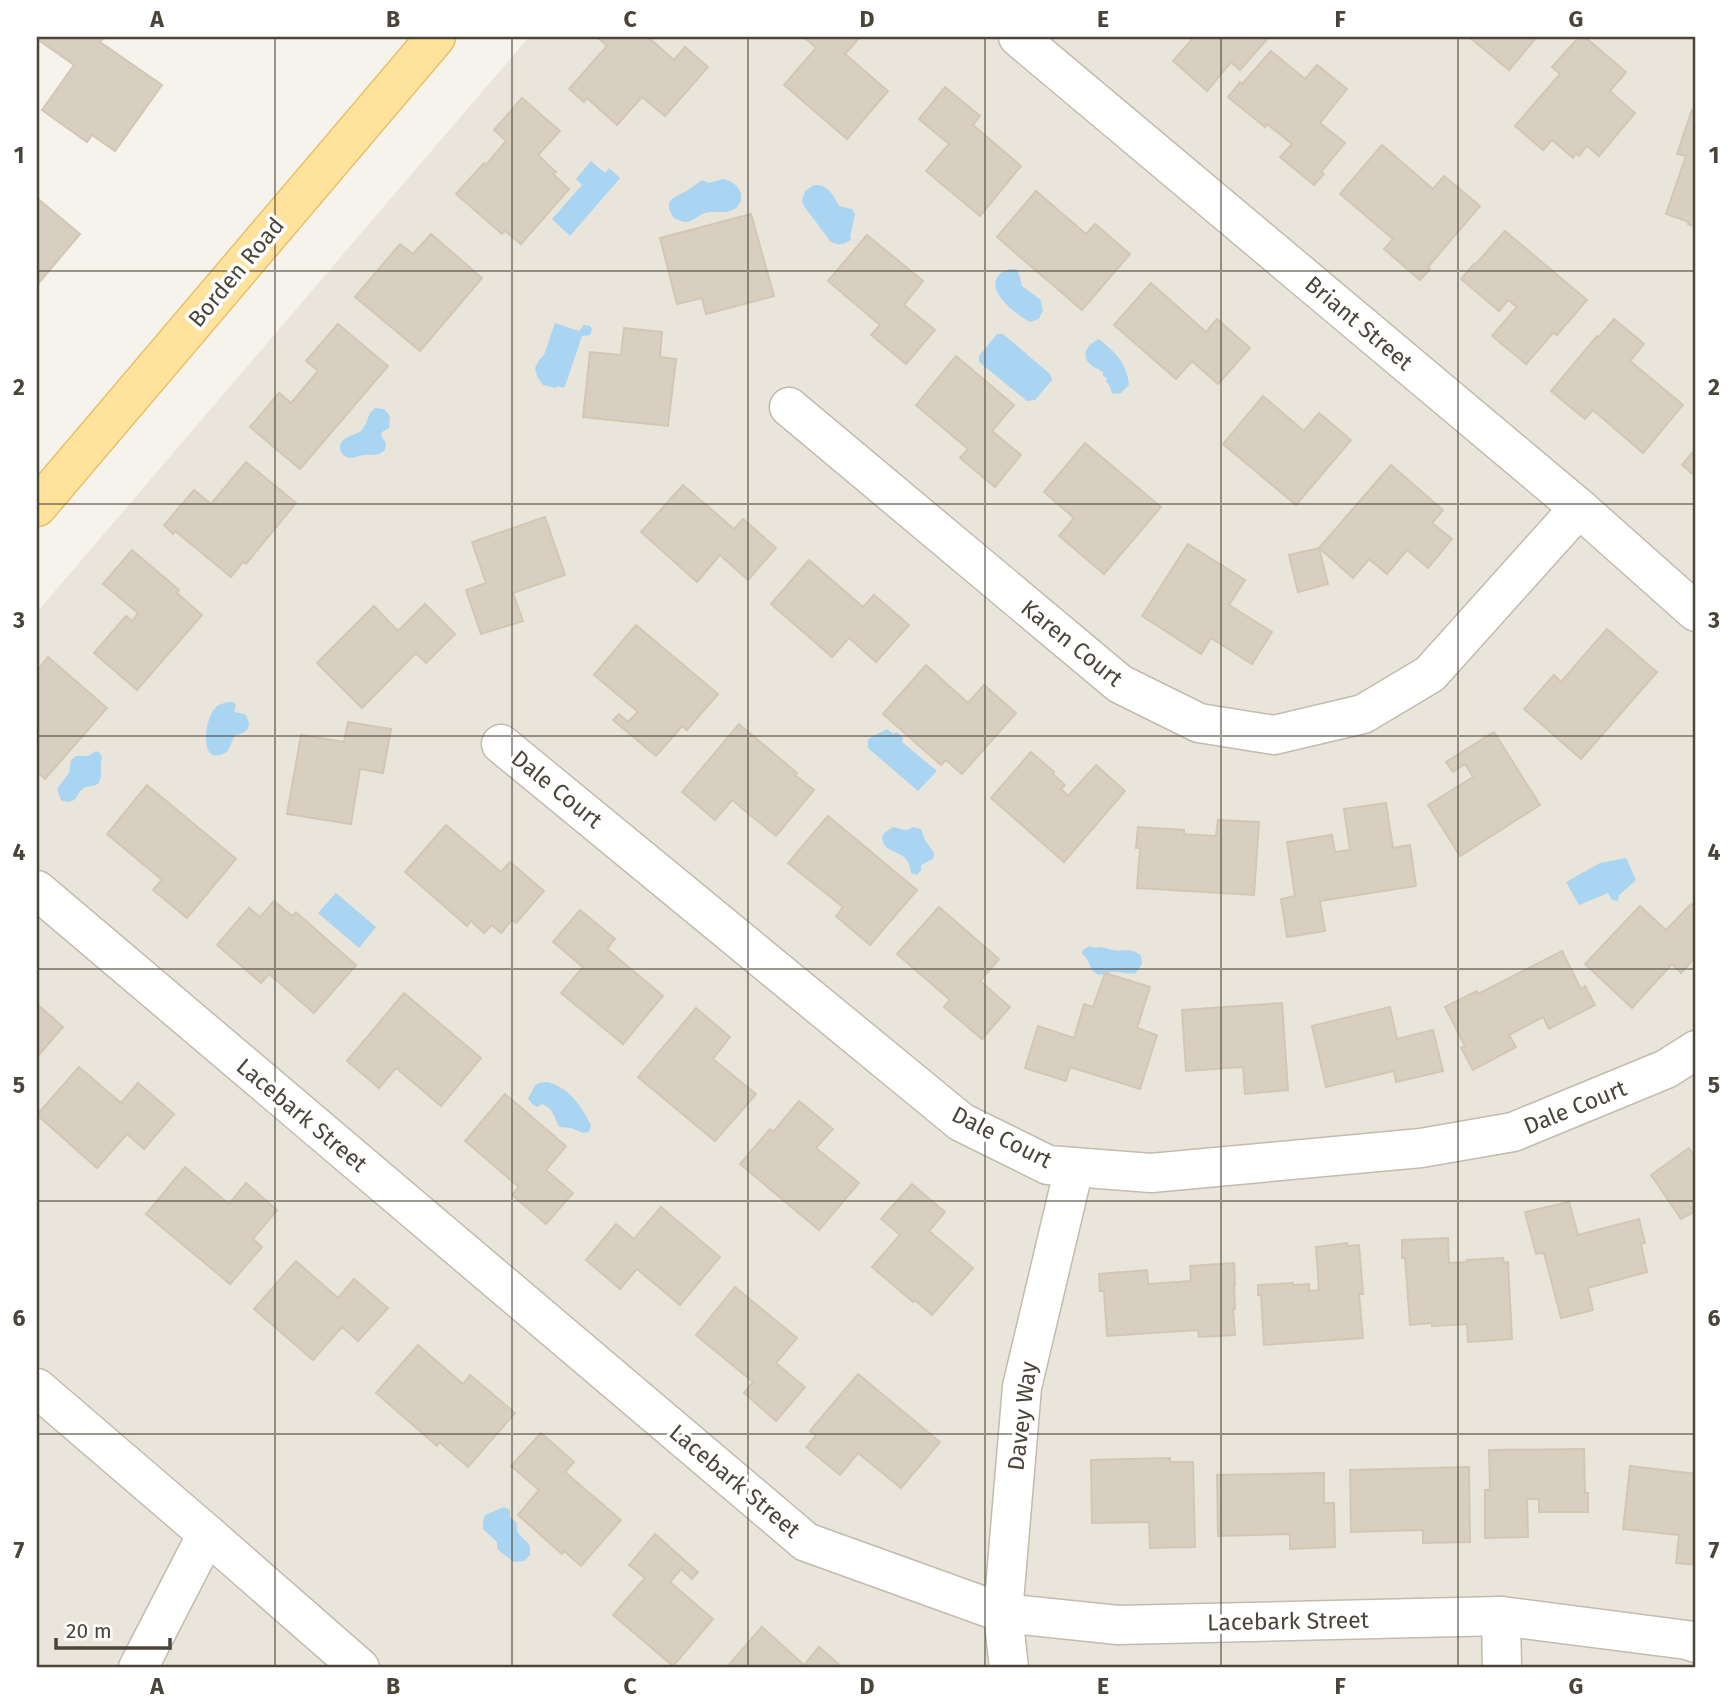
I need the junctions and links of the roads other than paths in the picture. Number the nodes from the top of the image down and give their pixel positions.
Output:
1 (436, 37) edge
2 (1018, 37) edge
3 (789, 407) dead end
4 (37, 507) edge
5 (1579, 508) junction
6 (1696, 612) edge
7 (501, 744) dead end
8 (37, 890) edge
9 (1696, 1050) edge
10 (1074, 1168) junction
11 (37, 1388) edge
12 (208, 1534) junction
13 (1003, 1613) junction
14 (1501, 1616) junction
15 (1696, 1643) edge
16 (138, 1668) edge
17 (360, 1668) edge
18 (1009, 1668) edge
19 (1502, 1668) edge

1 - 4 main road, Borden Road
2 - 5 street, Briant Street
3 - 5 street, Karen Court
5 - 6 street, Briant Street
7 - 10 street, Dale Court
8 - 13 street, Lacebark Street
9 - 10 street, Dale Court
10 - 13 street, Davey Way
11 - 12 street
12 - 16 street
12 - 17 street
13 - 14 street, Lacebark Street
13 - 18 street, Davey Way
14 - 15 street, Lacebark Street
14 - 19 street

